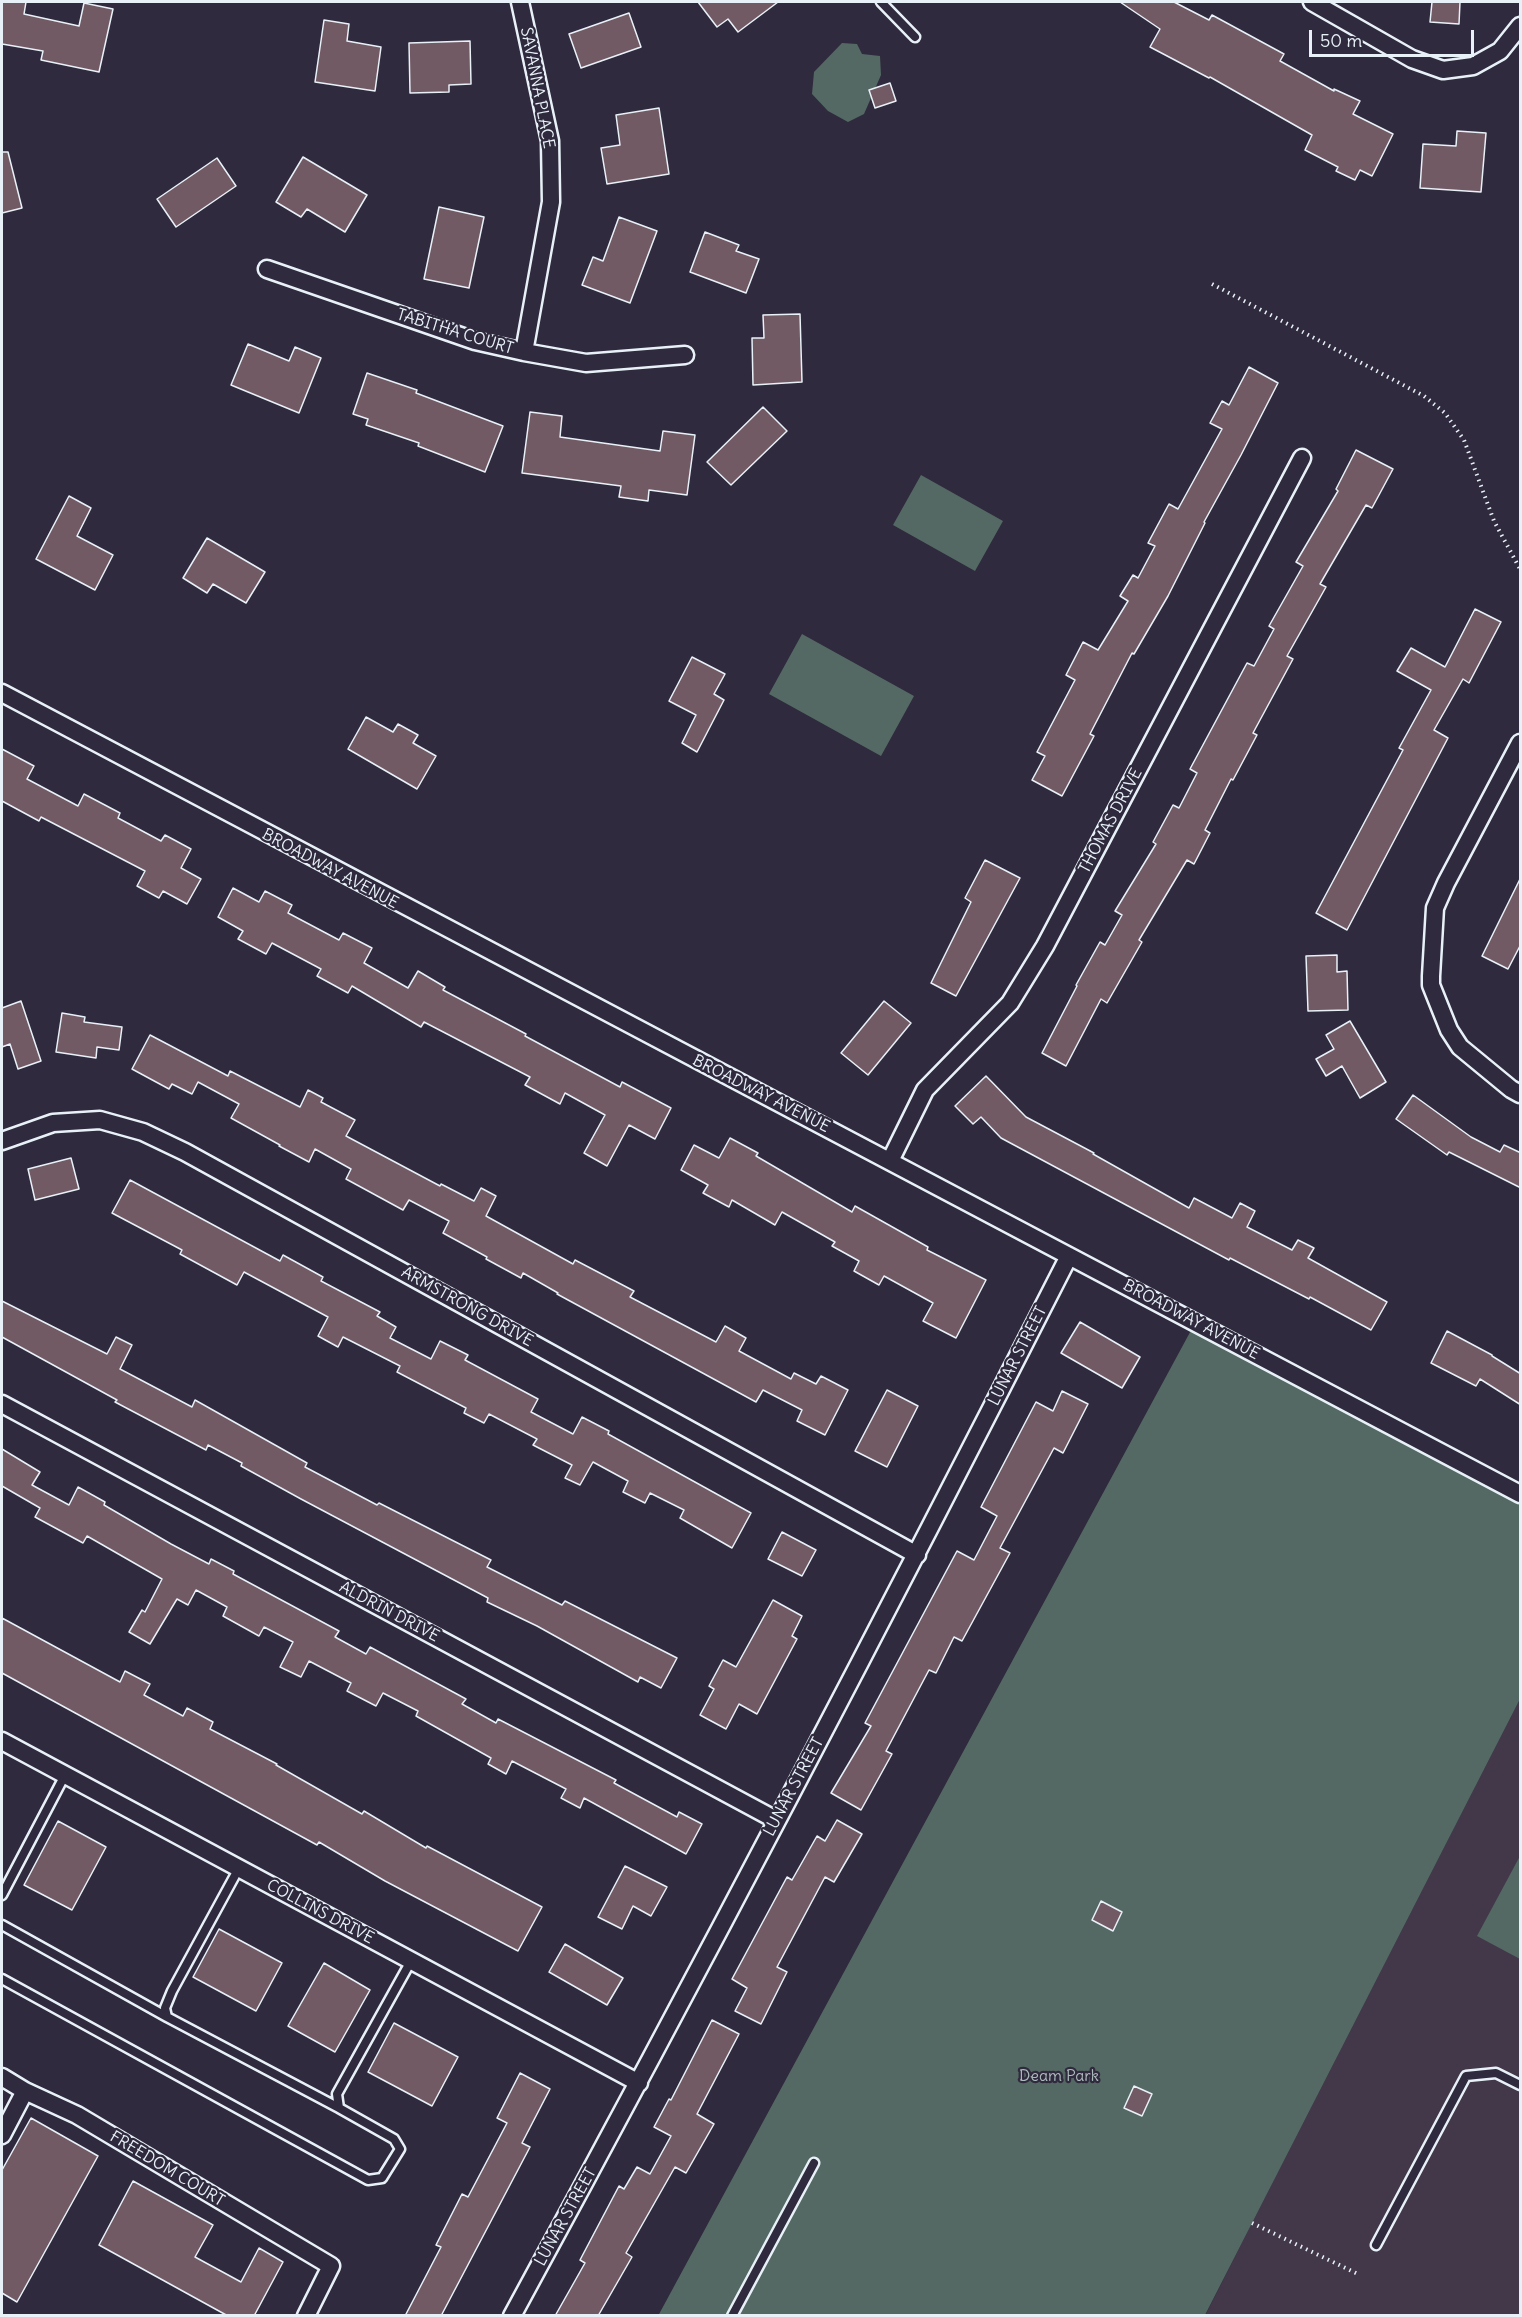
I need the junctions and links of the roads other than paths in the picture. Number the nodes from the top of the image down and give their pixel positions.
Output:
1 (520, 2) edge
2 (881, 2) edge
3 (1312, 2) edge
4 (1521, 26) edge
5 (915, 37) dead end
6 (267, 269) dead end
7 (524, 352) junction
8 (685, 355) dead end
9 (1302, 458) dead end
10 (2, 693) edge
11 (1521, 743) edge
12 (1521, 1094) edge
13 (2, 1141) edge
14 (890, 1161) junction
15 (1069, 1256) junction
16 (2, 1404) edge
17 (1521, 1494) edge
18 (917, 1555) junction
19 (2, 1741) edge
20 (65, 1775) junction
21 (776, 1821) junction
22 (239, 1868) junction
23 (2, 1895) edge
24 (2, 1925) edge
25 (411, 1961) junction
26 (2, 1979) edge
27 (167, 2017) junction
28 (2, 2077) edge
29 (639, 2083) junction
30 (1521, 2085) edge
31 (25, 2091) junction
32 (339, 2108) junction
33 (2, 2135) edge
34 (814, 2163) dead end
35 (1376, 2245) dead end
36 (306, 2316) edge
37 (512, 2316) edge
38 (732, 2316) edge

1 - 7 street, SAVANNA PLACE
2 - 5 lane
3 - 4 street
6 - 7 street, TABITHA COURT
7 - 8 street, TABITHA COURT
9 - 14 street, THOMAS DRIVE
10 - 14 street, BROADWAY AVENUE
11 - 12 street
13 - 18 street, ARMSTRONG DRIVE
14 - 15 street, BROADWAY AVENUE
15 - 17 street, BROADWAY AVENUE
15 - 18 street, LUNAR STREET
16 - 21 street, ALDRIN DRIVE
18 - 21 street, LUNAR STREET
19 - 20 street, COLLINS DRIVE
20 - 22 street, COLLINS DRIVE
20 - 23 lane
21 - 29 street, LUNAR STREET
22 - 25 street, COLLINS DRIVE
22 - 27 lane
24 - 27 lane
25 - 29 street, COLLINS DRIVE
25 - 32 lane
26 - 32 lane
27 - 32 lane
28 - 31 street, FREEDOM COURT
29 - 37 street, LUNAR STREET
30 - 35 lane
31 - 33 street
31 - 36 street, FREEDOM COURT
34 - 38 lane

